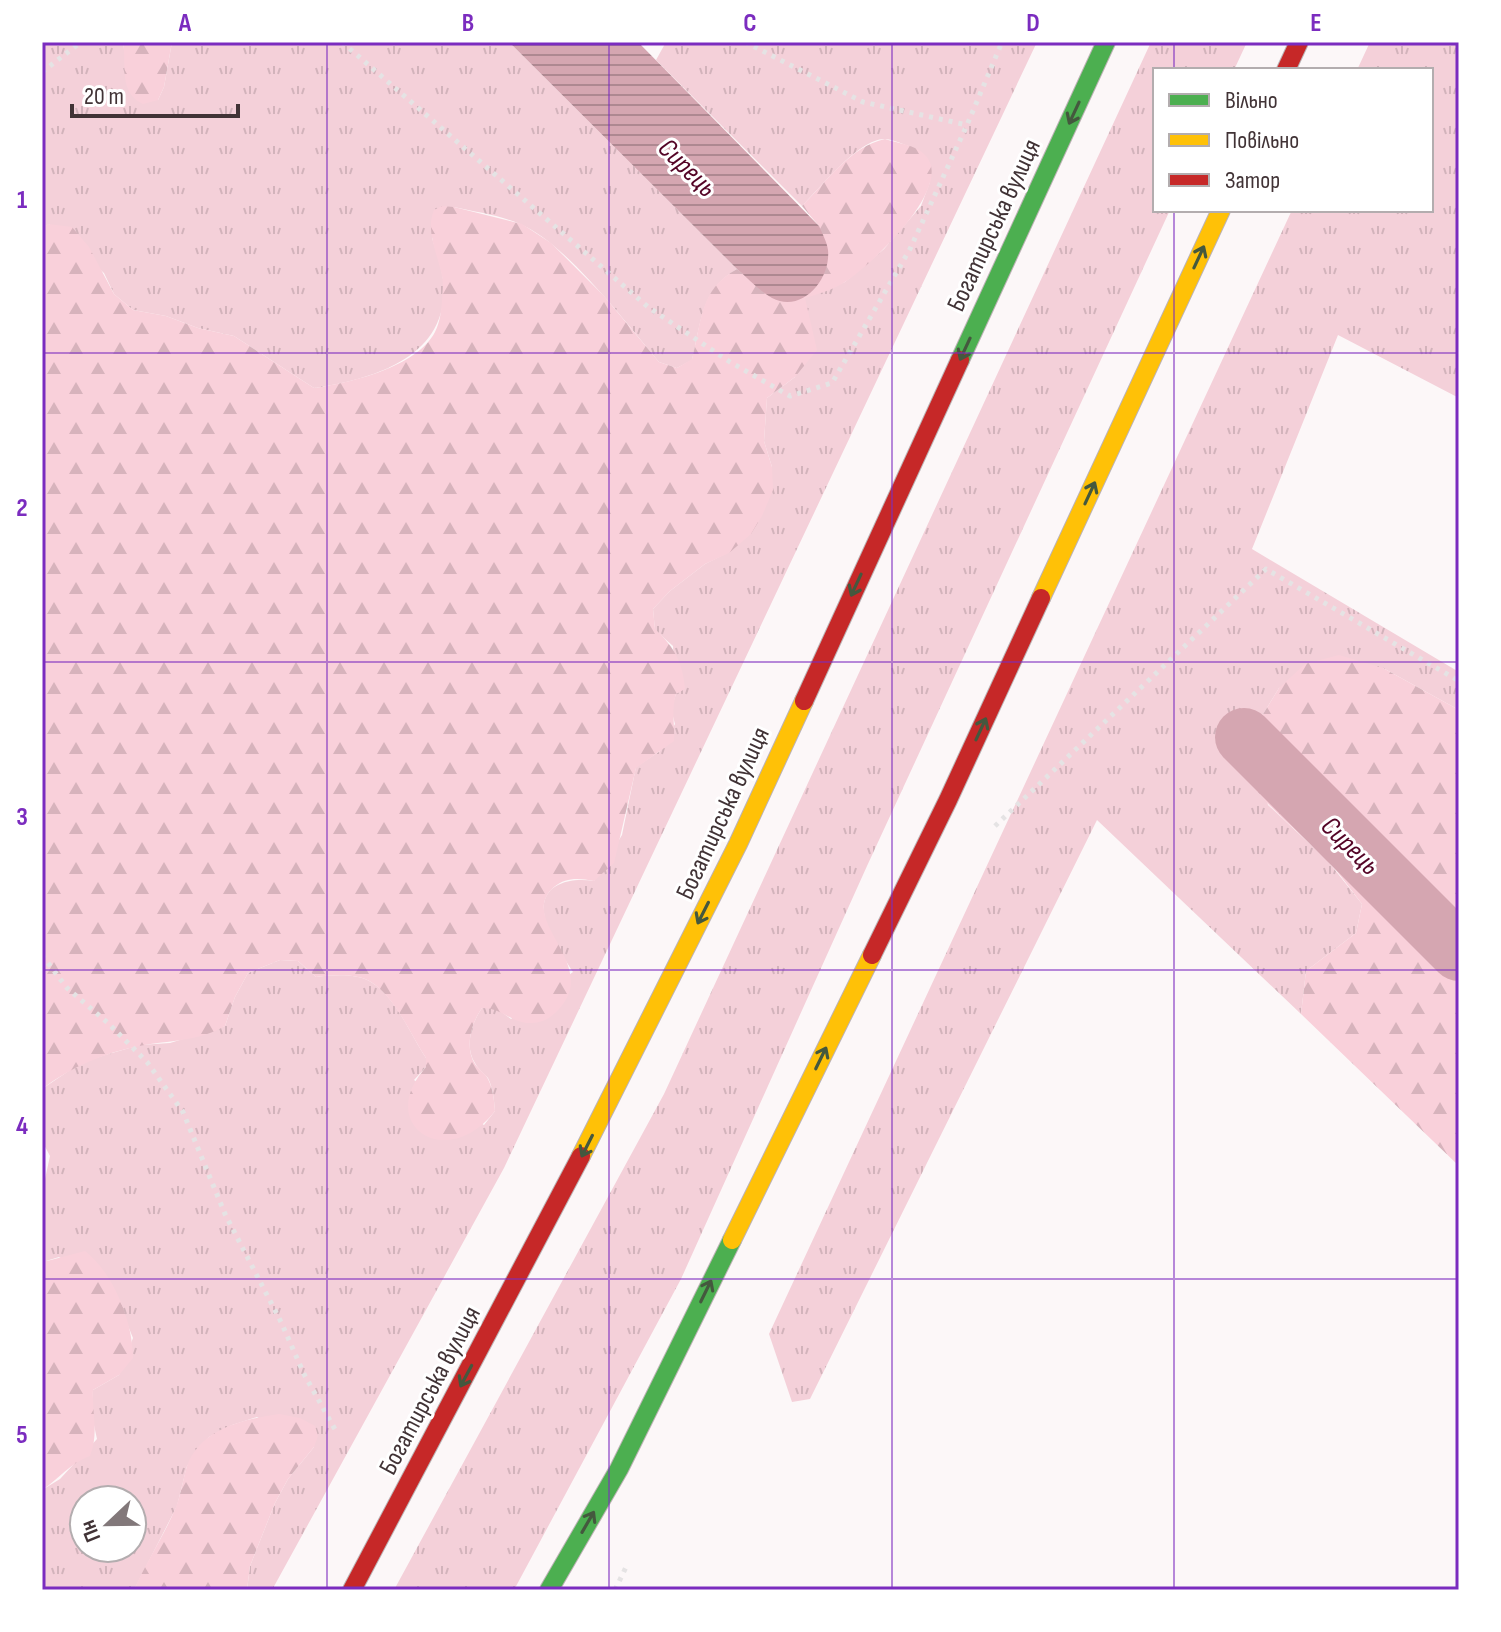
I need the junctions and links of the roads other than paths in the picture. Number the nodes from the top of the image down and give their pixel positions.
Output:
1 (1106, 42) edge
2 (1299, 42) edge
3 (1287, 68) edge
4 (1220, 212) edge
5 (352, 1590) edge
6 (549, 1590) edge

1 -> 5 main road, Богатирська вулиця
2 - 3 main road
6 -> 4 main road

